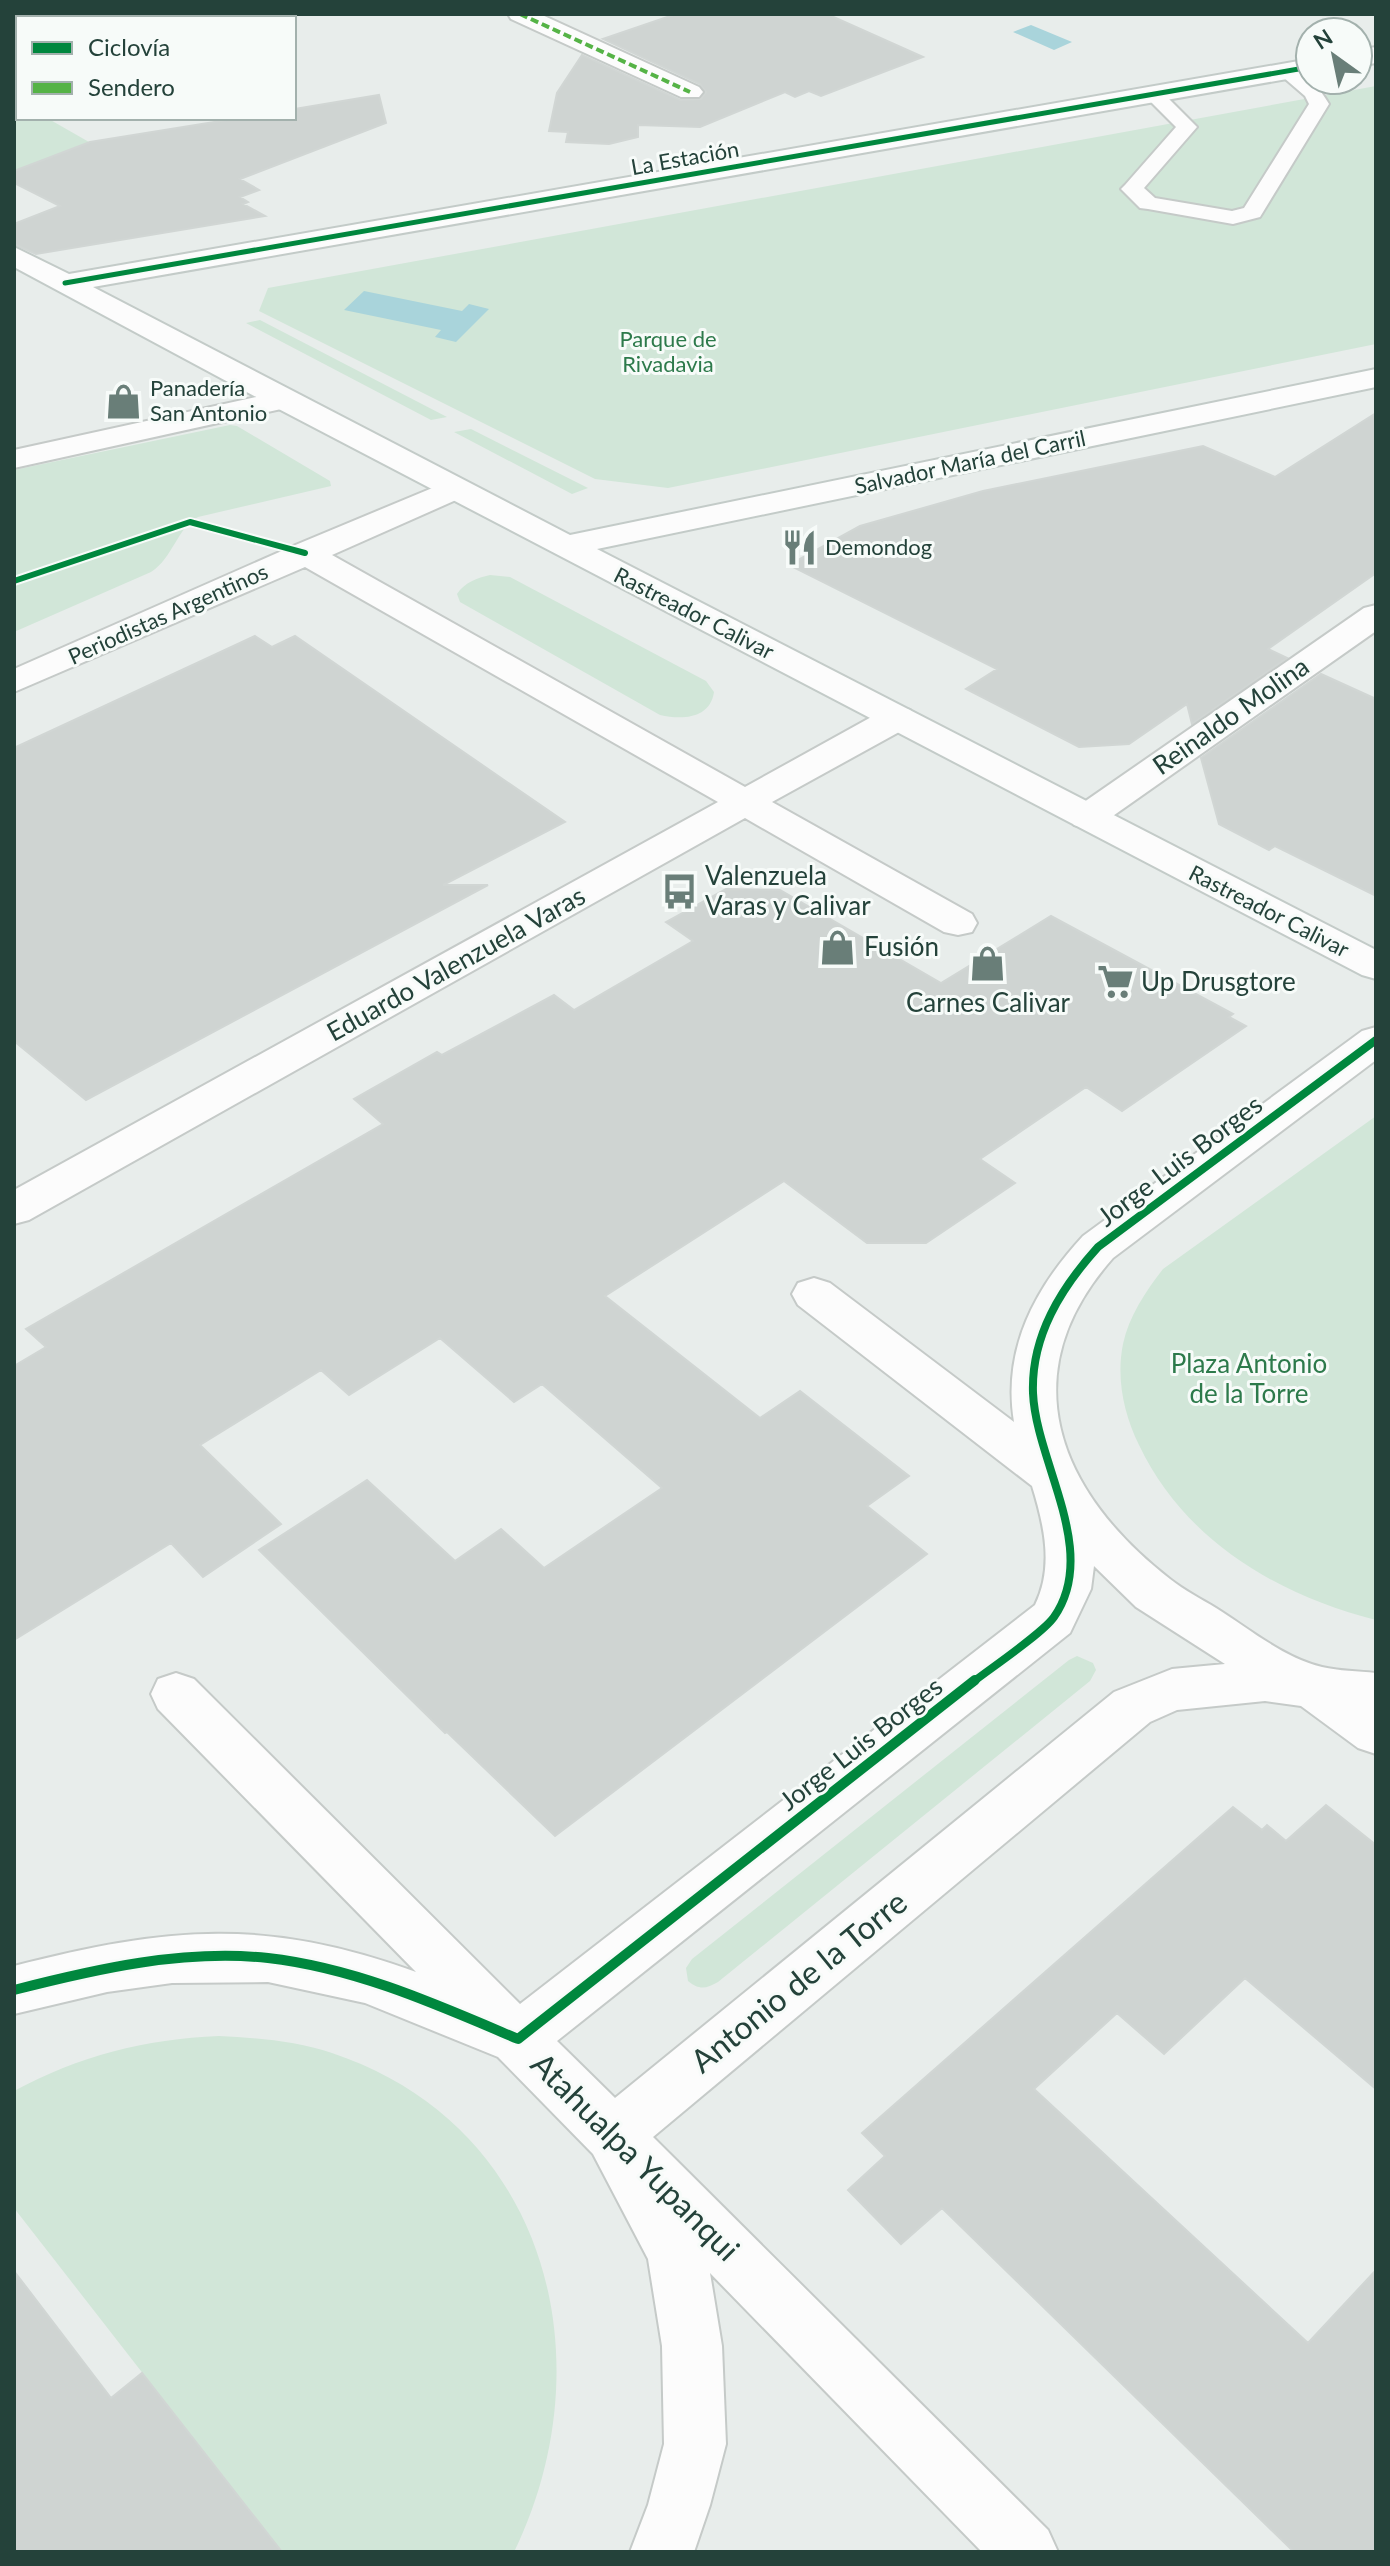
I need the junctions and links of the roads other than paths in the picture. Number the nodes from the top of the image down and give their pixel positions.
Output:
1 (520, 14) edge
2 (1294, 70) edge
3 (690, 92) dead end
4 (1153, 94) junction
5 (1315, 96) edge
6 (14, 256) edge
7 (65, 283) junction
8 (1373, 380) edge
9 (284, 400) junction
10 (14, 459) edge
11 (454, 489) junction
12 (564, 546) junction
13 (305, 553) junction
14 (1376, 615) edge
15 (14, 682) edge
16 (897, 718) junction
17 (745, 803) junction
18 (1087, 817) junction
19 (958, 923) dead end
20 (1376, 966) edge
21 (1376, 1040) edge
22 (14, 1209) edge
23 (814, 1294) dead end
24 (1055, 1478) junction
25 (1310, 1685) junction
26 (176, 1694) dead end
27 (1376, 1694) edge
28 (1376, 1733) edge
29 (14, 1990) edge
30 (518, 2039) junction
31 (613, 2135) junction
32 (662, 2552) edge
33 (1026, 2552) edge

1 - 3 street
2 - 4 street, La Estación
4 - 5 lane
4 - 7 street, La Estación
6 - 7 street, Rastreador Calivar
7 - 9 street, Rastreador Calivar
8 - 12 street, Salvador María del Carril
9 - 10 street
9 - 11 street, Rastreador Calivar
11 - 12 street, Rastreador Calivar
11 - 13 street, Periodistas Argentinos
12 - 16 street, Rastreador Calivar
13 - 15 street, Periodistas Argentinos
13 - 17 street
14 - 18 street, Reinaldo Molina
16 - 17 street, Eduardo Valenzuela Varas
16 - 18 street, Rastreador Calivar
17 - 19 street
17 - 22 street, Eduardo Valenzuela Varas
18 - 20 street, Rastreador Calivar
21 - 24 street, Jorge Luis Borges
23 - 24 street
24 - 25 street
24 - 30 street, Jorge Luis Borges
25 - 27 street, Antonio de la Torre
25 - 28 street
25 - 31 street, Antonio de la Torre
26 - 30 street, Atahualpa Yupanqui
29 - 30 street
30 - 31 street, Atahualpa Yupanqui
31 - 32 street
31 - 33 street, Atahualpa Yupanqui

